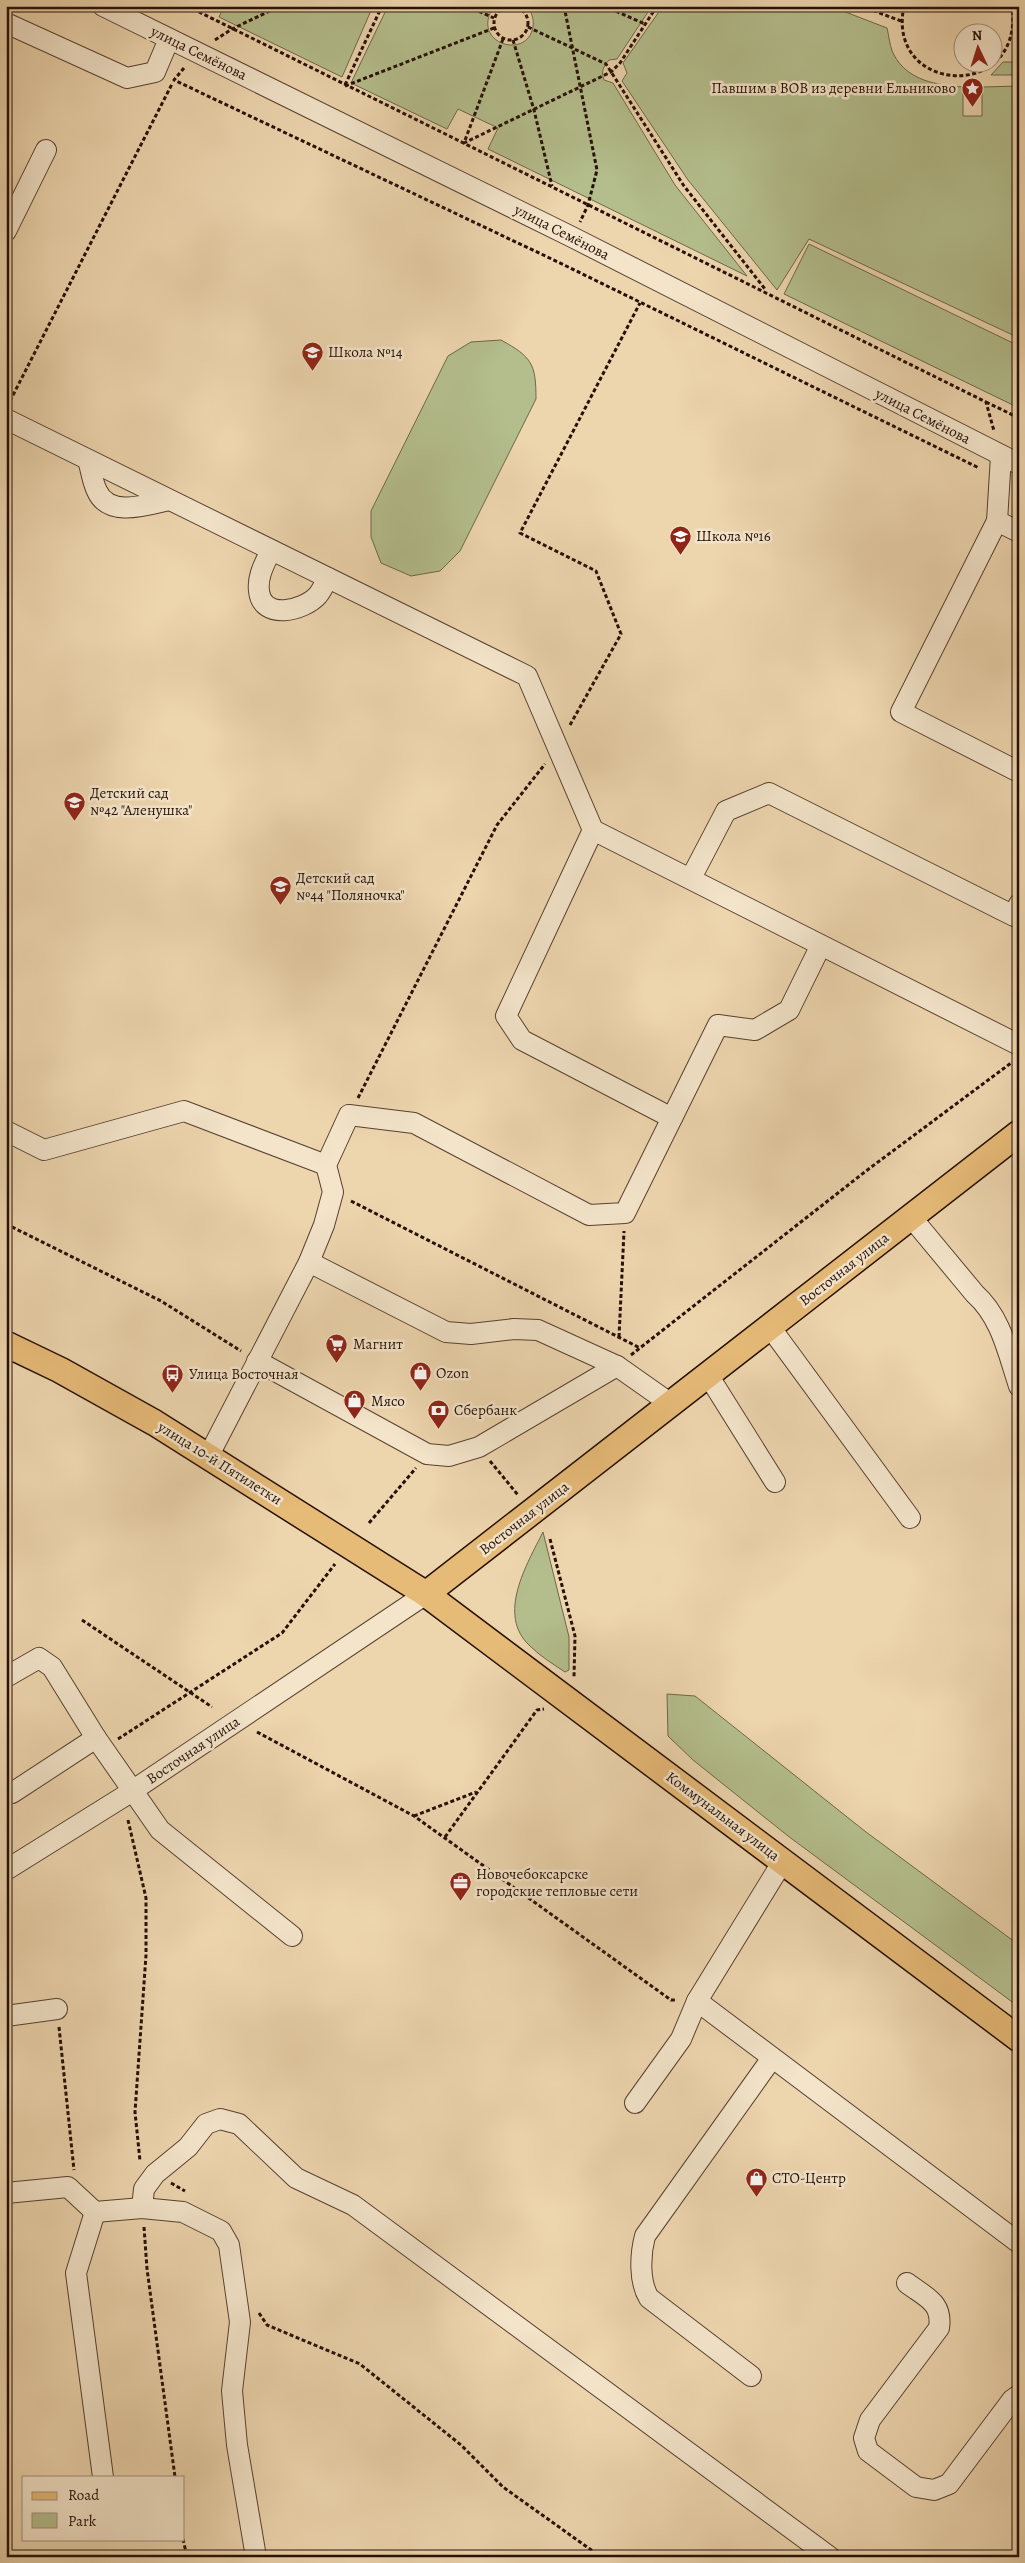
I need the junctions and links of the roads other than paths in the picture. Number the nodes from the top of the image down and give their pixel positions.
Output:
1 (103, 6) edge
2 (6, 23) edge
3 (169, 39) junction
4 (46, 150) dead end
5 (6, 231) edge
6 (6, 419) edge
7 (88, 460) junction
8 (1010, 460) edge
9 (169, 500) junction
10 (997, 521) junction
11 (1019, 532) edge
12 (271, 550) junction
13 (328, 578) junction
14 (1019, 772) edge
15 (593, 830) junction
16 (691, 878) junction
17 (1019, 904) edge
18 (820, 946) junction
19 (1019, 1045) edge
20 (672, 1118) junction
21 (6, 1131) edge
22 (1019, 1133) edge
23 (326, 1165) junction
24 (912, 1217) junction
25 (309, 1262) junction
26 (770, 1327) junction
27 (6, 1344) edge
28 (257, 1361) junction
29 (617, 1366) junction
30 (708, 1375) junction
31 (1019, 1386) edge
32 (671, 1404) junction
33 (209, 1456) junction
34 (774, 1482) dead end
35 (910, 1518) dead end
36 (426, 1594) junction
37 (6, 1677) edge
38 (100, 1743) junction
39 (6, 1791) edge
40 (127, 1794) junction
41 (783, 1861) junction
42 (6, 1870) edge
43 (292, 1936) dead end
44 (697, 2002) junction
45 (57, 2009) road end
46 (6, 2016) edge
47 (1019, 2039) edge
48 (772, 2058) junction
49 (635, 2102) dead end
50 (147, 2190) junction
51 (6, 2193) edge
52 (95, 2212) junction
53 (1019, 2243) edge
54 (907, 2283) dead end
55 (751, 2376) dead end
56 (1019, 2395) edge
57 (103, 2476) edge
58 (256, 2557) edge
59 (830, 2557) edge

1 - 3 street, улица Семёнова
2 - 3 street
3 - 8 street, улица Семёнова
4 - 5 street
6 - 7 street
7 - 9 street
7 - 9 street
8 - 10 street
9 - 12 street
10 - 11 street
10 - 14 street
12 - 13 street
12 - 13 street
13 - 15 street
15 - 16 street
15 - 20 street
16 - 17 street
16 - 18 street
18 - 19 street
18 - 20 street
20 - 23 street
21 - 23 street
22 - 24 main road, Восточная улица
23 - 25 street
24 - 26 main road, Восточная улица
24 - 31 street
25 - 28 street
25 - 29 street
26 - 30 main road, Восточная улица
26 - 35 street
27 - 33 main road, улица 10-й Пятилетки
28 - 29 street
28 - 33 street
29 - 32 street
30 - 32 main road, Восточная улица
30 - 34 street
32 - 36 main road, Восточная улица
33 - 36 main road, улица 10-й Пятилетки
36 - 40 street, Восточная улица
36 - 41 main road, Коммунальная улица
37 - 38 street
38 - 39 street
38 - 40 street
40 - 42 street, Восточная улица
40 - 43 street
41 - 44 street
41 - 47 main road, Коммунальная улица
44 - 48 street
44 - 49 street
45 - 46 street
48 - 53 street
48 - 55 street
50 - 52 street
50 - 58 street
50 - 59 street
51 - 52 street
52 - 57 street
54 - 56 street

